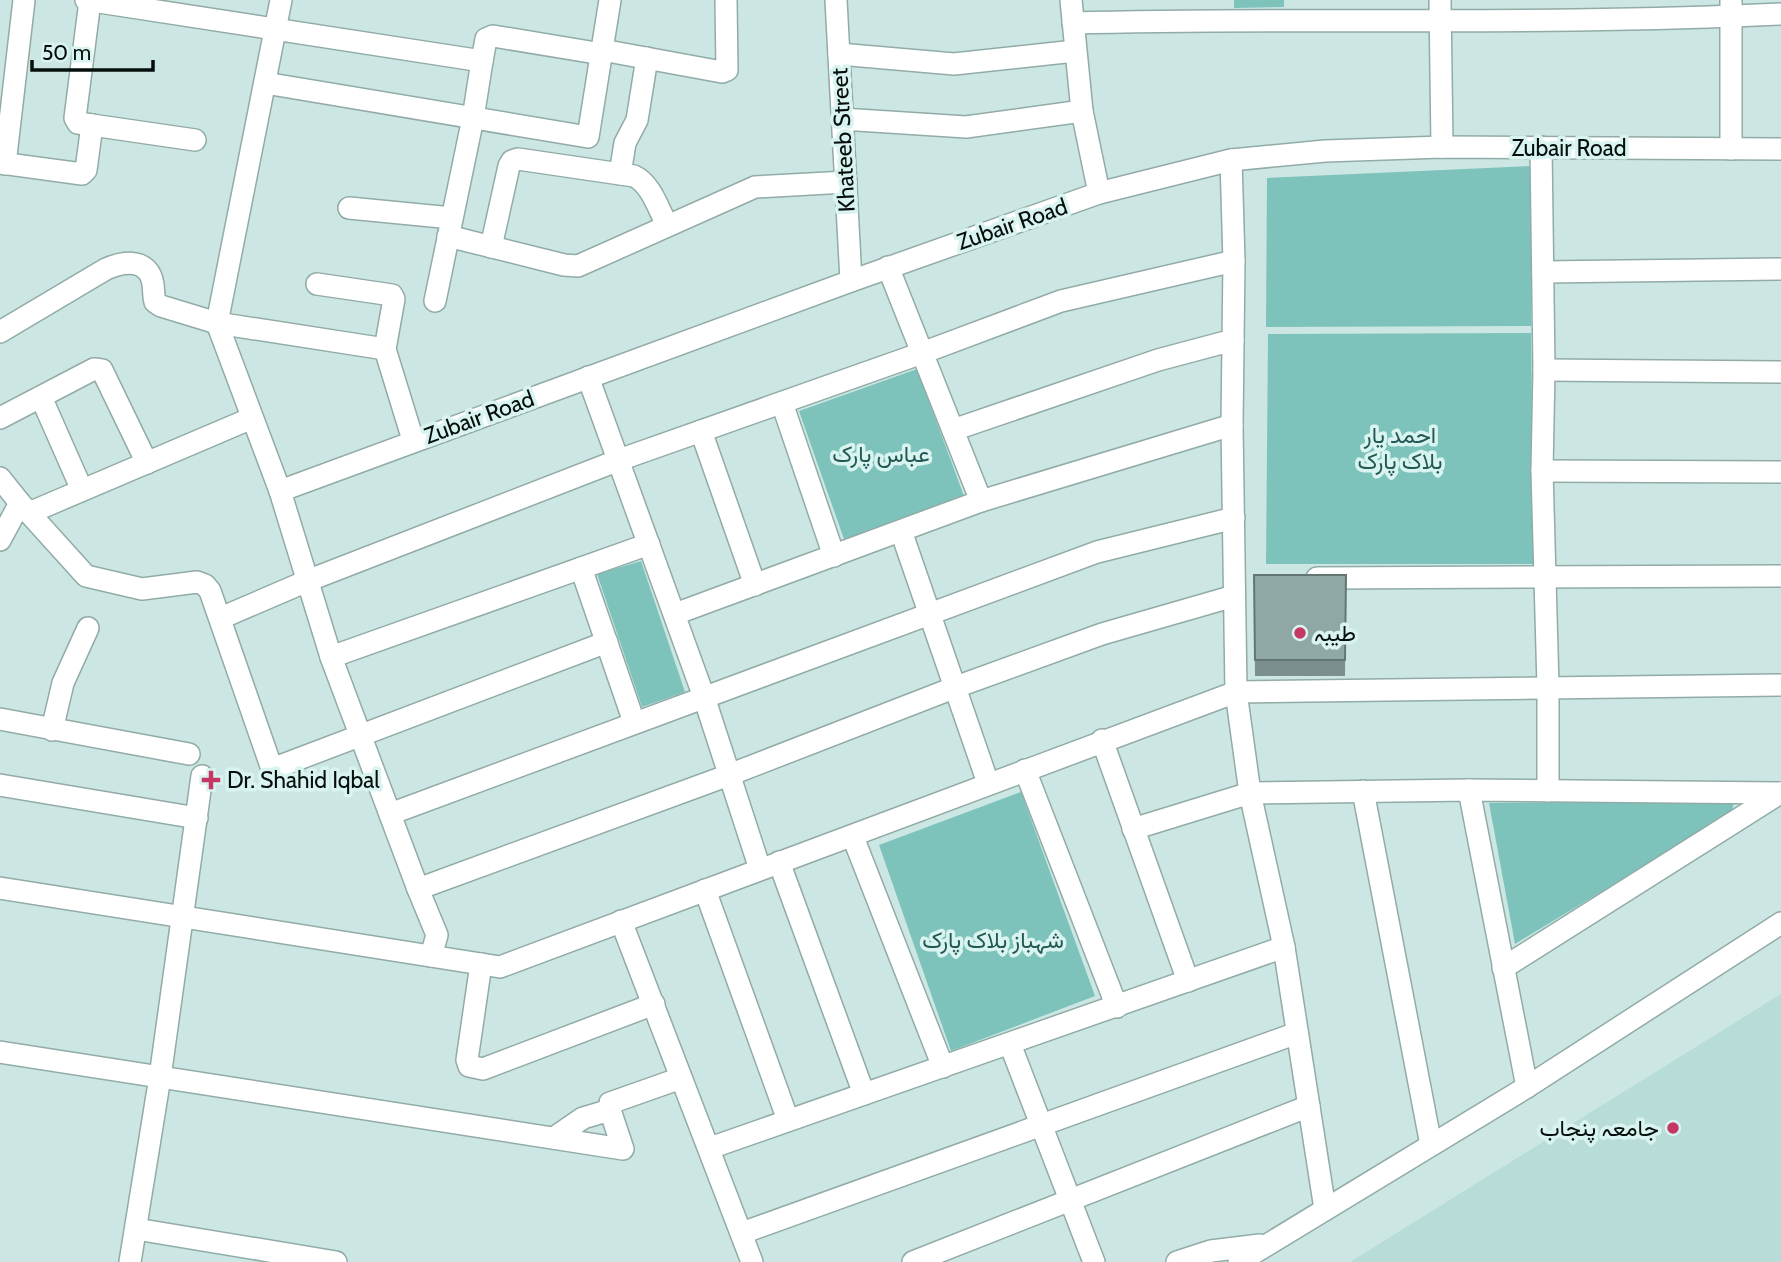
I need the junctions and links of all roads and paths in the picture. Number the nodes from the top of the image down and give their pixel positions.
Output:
1 (24, 0) edge
2 (88, 0) edge
3 (281, 0) edge
4 (610, 0) edge
5 (726, 0) edge
6 (836, 0) edge
7 (1071, 0) edge
8 (1731, 8) edge
9 (1220, 10) edge
10 (1302, 10) edge
11 (1439, 10) edge
12 (1781, 14) edge
13 (1073, 23) junction
14 (275, 29) junction
15 (1075, 51) junction
16 (602, 52) junction
17 (839, 54) junction
18 (647, 58) junction
19 (482, 61) junction
20 (265, 83) junction
21 (1082, 111) junction
22 (473, 118) junction
23 (842, 119) junction
24 (92, 125) junction
25 (195, 140) dead end
26 (1442, 147) junction
27 (1541, 148) junction
28 (1731, 149) junction
29 (1781, 149) edge
30 (1231, 160) junction
31 (3, 163) edge
32 (620, 174) junction
33 (846, 182) junction
34 (1099, 193) junction
35 (349, 208) dead end
36 (667, 225) junction
37 (450, 227) junction
38 (491, 247) junction
39 (1234, 261) junction
40 (888, 267) junction
41 (1781, 269) edge
42 (1543, 272) junction
43 (850, 281) junction
44 (317, 284) dead end
45 (435, 301) dead end
46 (217, 323) junction
47 (0, 332) edge
48 (1233, 340) junction
49 (385, 349) junction
50 (922, 353) junction
51 (1544, 370) junction
52 (1781, 372) edge
53 (588, 377) junction
54 (41, 397) junction
55 (782, 403) junction
56 (0, 418) edge
57 (252, 418) junction
58 (1233, 425) junction
59 (953, 430) junction
60 (701, 431) junction
61 (414, 440) junction
62 (619, 460) junction
63 (147, 463) junction
64 (1542, 471) junction
65 (1781, 472) edge
66 (0, 478) edge
67 (82, 490) junction
68 (280, 491) junction
69 (981, 501) junction
70 (25, 508) junction
71 (1234, 518) junction
72 (901, 531) junction
73 (0, 540) edge
74 (649, 544) junction
75 (834, 555) junction
76 (581, 568) junction
77 (1781, 576) edge
78 (1302, 578) edge
79 (1545, 578) junction
80 (307, 581) junction
81 (755, 584) junction
82 (1239, 584) junction
83 (675, 614) junction
84 (930, 614) junction
85 (221, 618) junction
86 (88, 628) dead end
87 (607, 642) junction
88 (331, 657) junction
89 (1781, 685) edge
90 (1548, 686) junction
91 (956, 687) junction
92 (1236, 692) junction
93 (704, 697) junction
94 (0, 719) edge
95 (634, 722) junction
96 (52, 730) junction
97 (360, 736) junction
98 (1102, 740) junction
99 (189, 754) dead end
100 (1025, 770) junction
101 (729, 775) junction
102 (202, 776) dead end
103 (988, 783) junction
104 (0, 785) edge
105 (1469, 790) junction
106 (1548, 791) junction
107 (1363, 792) junction
108 (1780, 792) edge
109 (1250, 793) junction
110 (390, 814) junction
111 (197, 818) junction
112 (1133, 829) junction
113 (853, 837) junction
114 (769, 865) junction
115 (0, 888) edge
116 (418, 888) junction
117 (705, 890) junction
118 (183, 917) junction
119 (621, 921) junction
120 (1781, 923) edge
121 (1284, 947) junction
122 (431, 956) junction
123 (481, 964) junction
124 (1503, 968) junction
125 (1188, 981) junction
126 (654, 1004) junction
127 (1117, 1007) junction
128 (1297, 1033) junction
129 (1010, 1044) junction
130 (0, 1052) edge
131 (943, 1067) junction
132 (160, 1077) junction
133 (681, 1078) junction
134 (1527, 1087) junction
135 (864, 1094) junction
136 (1309, 1106) junction
137 (610, 1110) junction
138 (788, 1120) junction
139 (1041, 1125) junction
140 (554, 1138) junction
141 (1431, 1145) junction
142 (710, 1148) junction
143 (1069, 1200) junction
144 (1325, 1209) junction
145 (136, 1229) junction
146 (742, 1233) junction
147 (1269, 1244) junction
148 (284, 1258) edge
149 (130, 1262) edge
150 (336, 1262) edge
151 (752, 1262) edge
152 (913, 1262) edge
153 (1094, 1262) edge
154 (1177, 1262) edge
155 (1239, 1262) edge

1 - 31 street
2 - 14 street
2 - 24 street
3 - 14 street
4 - 16 street
5 - 18 street
6 - 17 street, Khateeb Street
7 - 13 street
8 - 11 street
8 - 12 street
8 - 28 street
9 - 10 street
9 - 13 street
10 - 11 street
11 - 26 street
13 - 15 street
14 - 19 street
14 - 20 street
15 - 17 street
15 - 21 street
16 - 18 street
16 - 19 street
16 - 22 street
17 - 23 street, Khateeb Street
18 - 32 street
19 - 22 street
20 - 22 street
20 - 46 street
21 - 23 street
21 - 34 street
22 - 37 street
23 - 33 street, Khateeb Street
24 - 25 street
24 - 31 street
26 - 27 street, Zubair Road
26 - 30 street, Zubair Road
27 - 28 street, Zubair Road
27 - 42 street
28 - 29 street, Zubair Road
30 - 34 street, Zubair Road
30 - 39 street
32 - 36 street
32 - 38 street
33 - 36 street
33 - 43 street, Khateeb Street
34 - 40 street, Zubair Road
35 - 37 street
36 - 38 street
37 - 38 street
37 - 45 street
39 - 48 street
39 - 50 street
40 - 43 street, Zubair Road
40 - 50 street
41 - 42 street
42 - 51 street
43 - 53 street, Zubair Road
44 - 49 street
46 - 47 street
46 - 49 street
46 - 57 street
48 - 58 street
48 - 59 street
49 - 61 street
50 - 55 street
50 - 59 street
51 - 52 street
51 - 64 street
53 - 61 street, Zubair Road
53 - 62 street
54 - 56 street
54 - 63 street
54 - 67 street
55 - 60 street
55 - 75 street
57 - 63 street
57 - 68 street
58 - 69 street
58 - 71 street
59 - 69 street
60 - 62 street
60 - 81 street
61 - 68 street, Zubair Road
62 - 74 street
62 - 80 street
63 - 67 street
64 - 65 street
64 - 79 street
66 - 70 street
67 - 70 street
68 - 80 street
69 - 72 street
70 - 73 street
70 - 85 street
71 - 82 street
71 - 84 street
72 - 75 street
72 - 84 street
74 - 76 street
74 - 83 street
75 - 81 street
76 - 87 street
76 - 88 street
77 - 79 street
78 - 79 street
79 - 90 street
80 - 85 street
80 - 88 street
81 - 83 street
82 - 91 street
82 - 92 street
83 - 93 street
84 - 91 street
84 - 93 street
85 - 97 street
86 - 96 street
87 - 95 street
87 - 97 street
88 - 97 street
89 - 90 street
90 - 92 street
90 - 106 street
91 - 101 street
91 - 103 street
92 - 98 street
92 - 109 street
93 - 95 street
93 - 101 street
94 - 96 street
95 - 110 street
96 - 99 street
97 - 110 street
98 - 100 street
98 - 112 street
100 - 103 street
100 - 127 street
101 - 114 street
101 - 116 street
102 - 111 street
103 - 113 street
104 - 111 street
105 - 106 street
105 - 107 street
105 - 124 street
106 - 108 street
107 - 109 street
107 - 141 street
108 - 124 street
109 - 112 street
109 - 121 street
110 - 116 street
111 - 118 street
112 - 125 street
113 - 114 street
113 - 131 street
114 - 117 street
114 - 135 street
115 - 118 street
116 - 122 street
117 - 119 street
117 - 138 street
118 - 122 street
118 - 132 street
119 - 123 street
119 - 126 street
120 - 134 street
121 - 125 street
121 - 128 street
122 - 123 street
123 - 126 street
124 - 134 street
125 - 127 street
126 - 133 street
127 - 129 street
128 - 136 street
128 - 139 street
129 - 131 street
129 - 139 street
130 - 132 street
131 - 135 street
132 - 140 street
132 - 145 street
133 - 137 street
133 - 142 street
134 - 141 street
135 - 138 street
136 - 143 street
136 - 144 street
137 - 140 street
137 - 140 street
138 - 142 street
139 - 143 street
139 - 146 street
141 - 144 street
142 - 146 street
143 - 152 street
143 - 153 street
144 - 147 street
145 - 148 street
145 - 149 street
146 - 151 street
147 - 154 street
147 - 155 street
148 - 150 street

